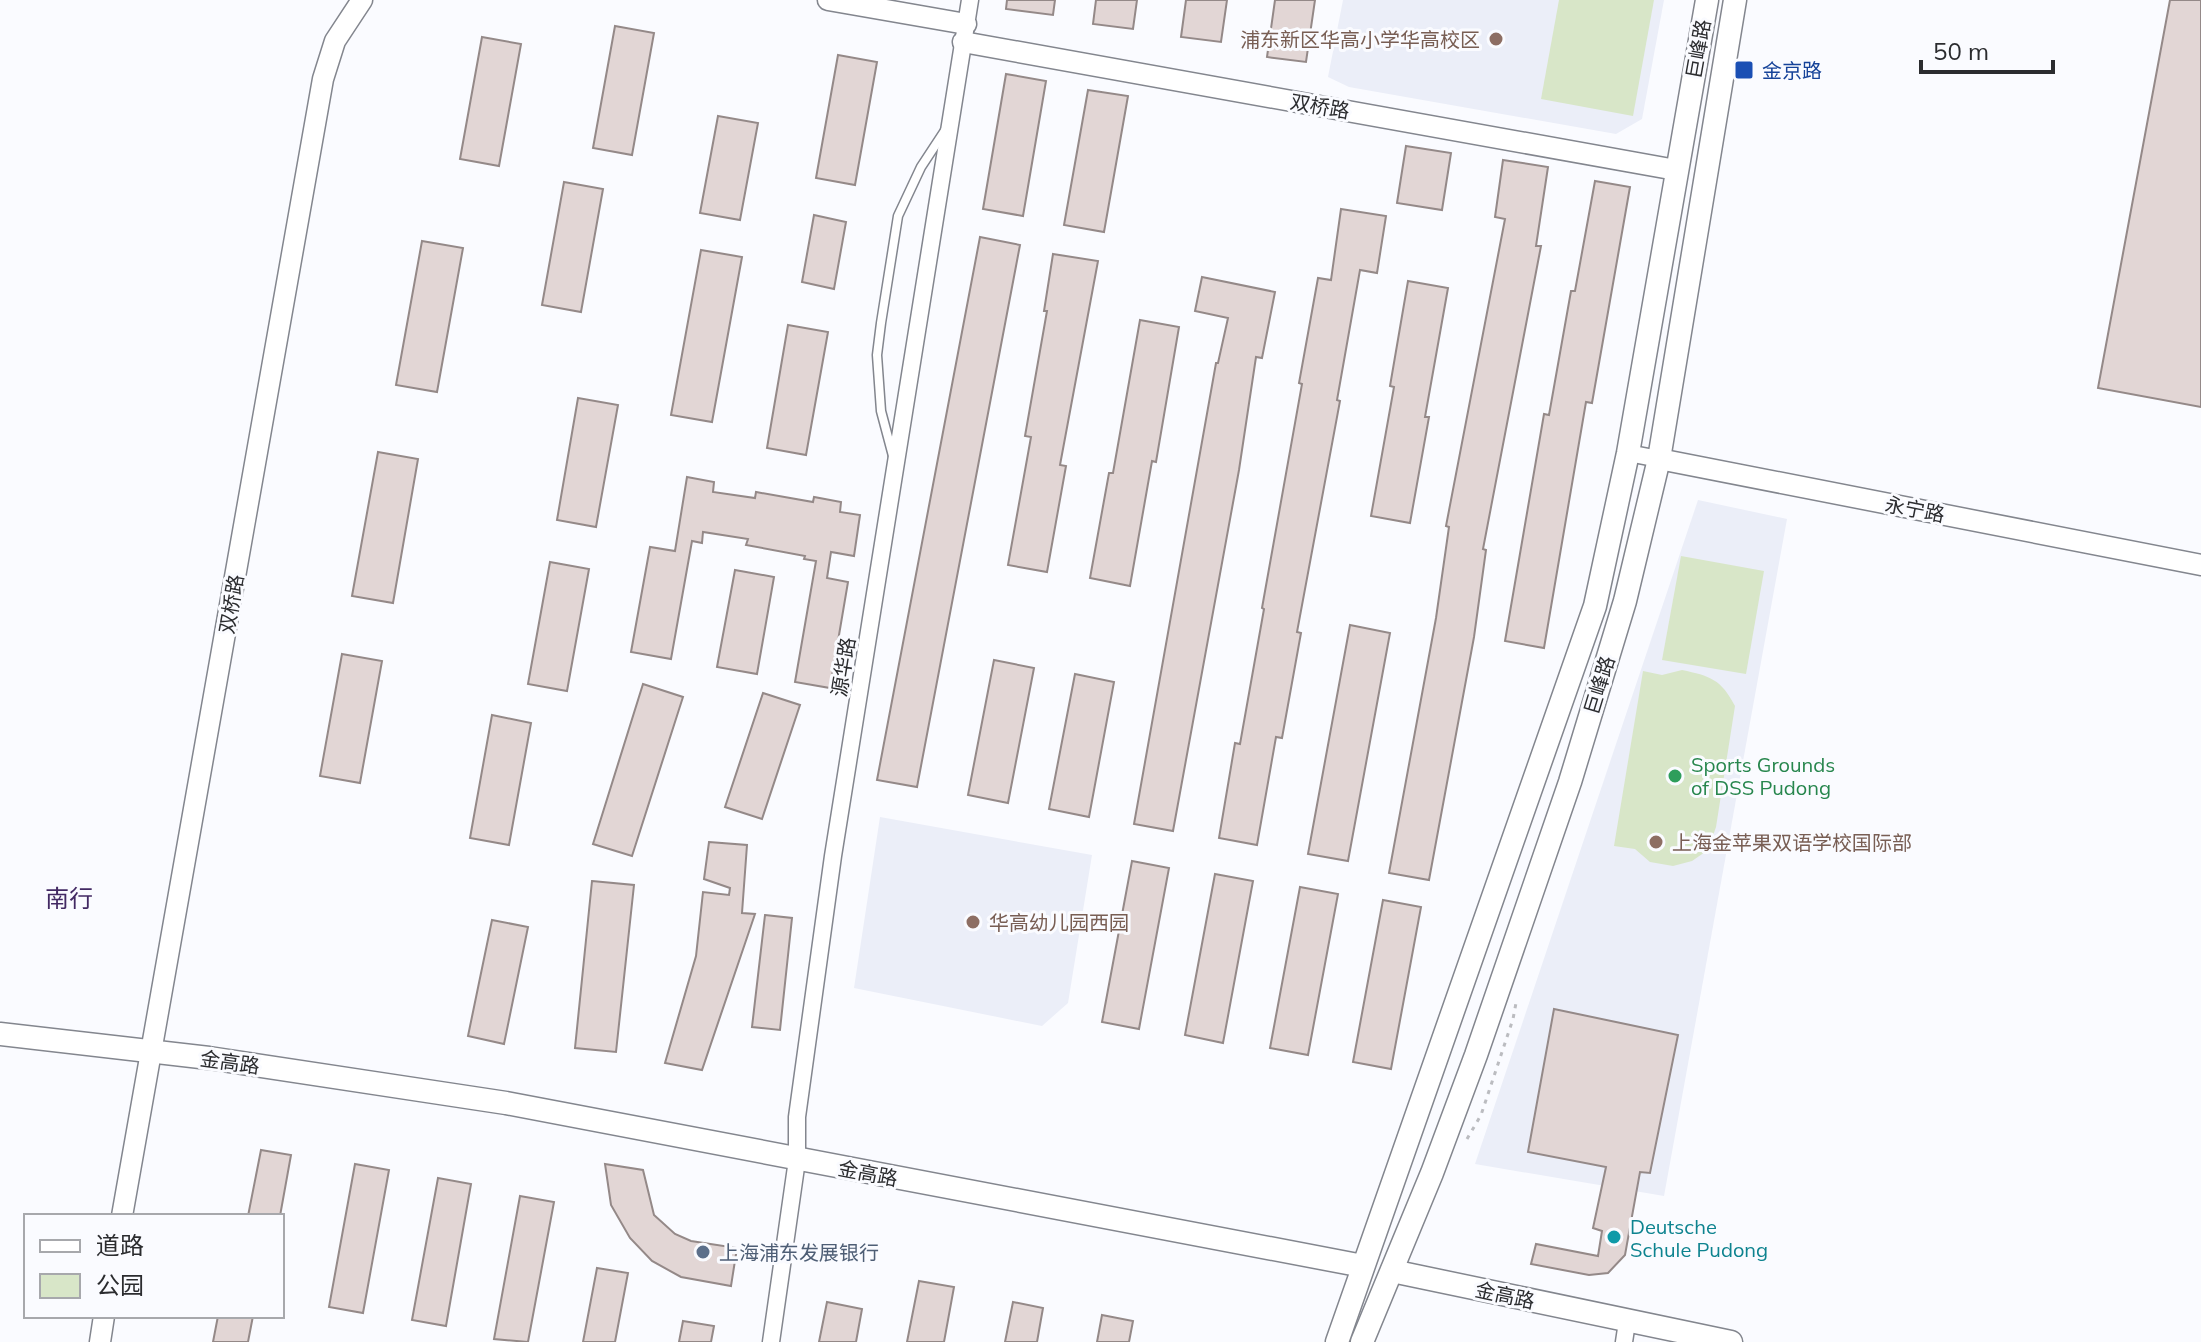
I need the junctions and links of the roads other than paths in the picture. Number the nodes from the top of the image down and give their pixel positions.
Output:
1 (362, 0) edge
2 (828, 0) edge
3 (970, 0) edge
4 (1707, 0) edge
5 (1735, 0) edge
6 (965, 33) junction
7 (951, 122) junction
8 (1676, 170) junction
9 (1628, 453) junction
10 (1659, 459) junction
11 (896, 465) junction
12 (2201, 565) edge
13 (0, 1034) edge
14 (152, 1053) junction
15 (797, 1160) junction
16 (122, 1214) edge
17 (1363, 1266) junction
18 (1392, 1271) junction
19 (104, 1318) edge
20 (1626, 1332) edge
21 (100, 1342) edge
22 (771, 1342) edge
23 (1337, 1342) edge
24 (1362, 1342) edge
25 (1731, 1342) edge

1 - 14 street, 双桥路
2 - 6 street, 双桥路
3 - 6 street, 源华路
4 - 8 main road, 巨峰路
5 - 10 main road, 巨峰路
6 - 7 street, 源华路
6 - 8 street, 双桥路
7 - 11 street, 源华路
7 - 11 lane
8 - 9 main road, 巨峰路
9 - 10 street, 永宁路
9 - 17 main road, 巨峰路
10 - 12 street, 永宁路
10 - 18 main road, 巨峰路
11 - 15 street, 源华路
13 - 14 main road, 金高路
14 - 15 main road, 金高路
14 - 16 street, 双桥路
15 - 17 main road, 金高路
15 - 22 street, 源华路
17 - 18 street, 金高路
17 - 23 main road, 巨峰路
18 - 20 main road, 金高路
18 - 24 main road, 巨峰路
19 - 21 street
20 - 25 main road, 金高路

